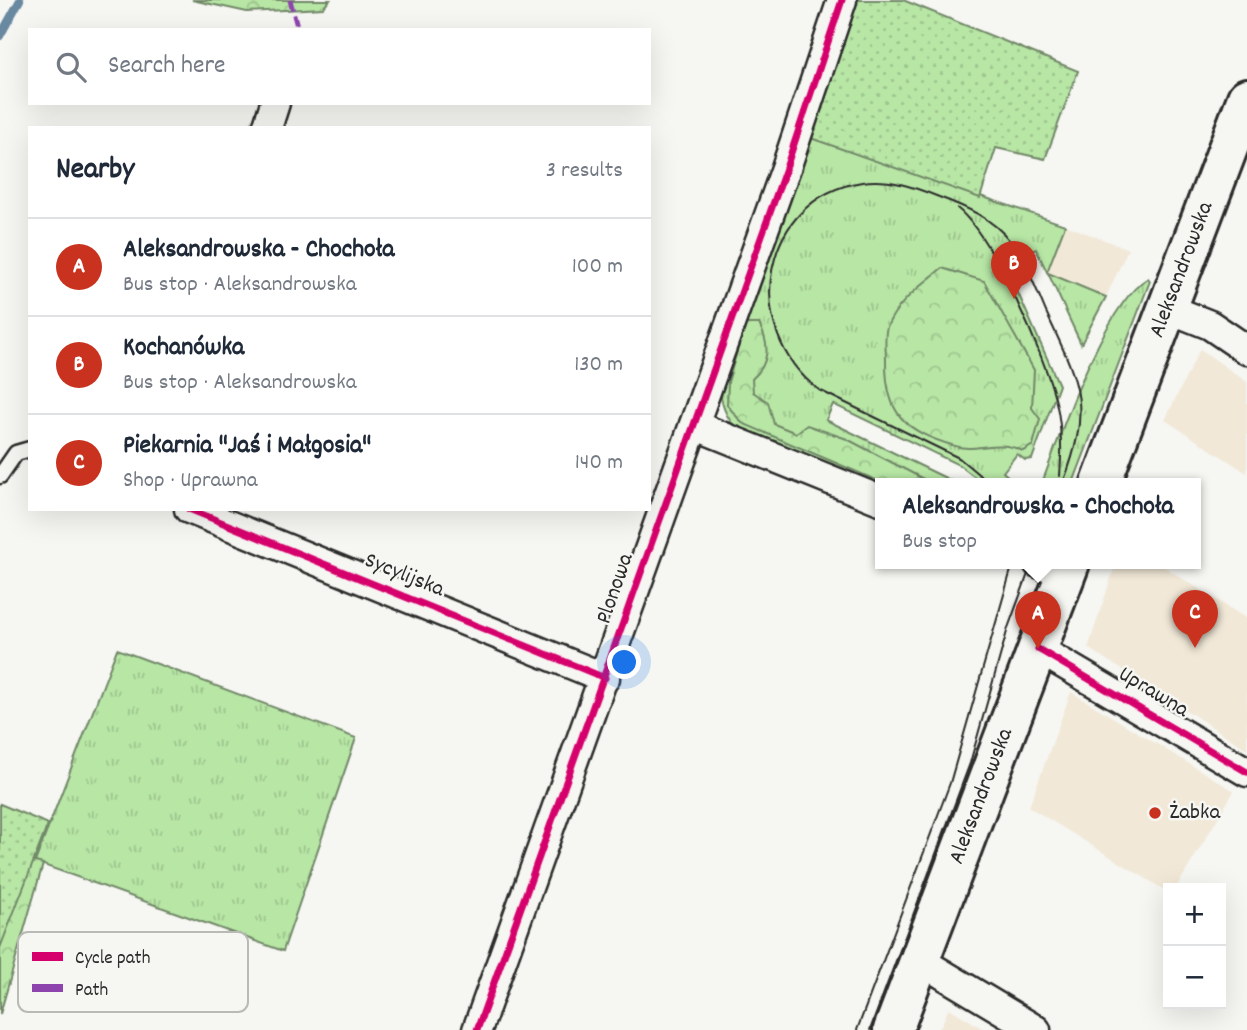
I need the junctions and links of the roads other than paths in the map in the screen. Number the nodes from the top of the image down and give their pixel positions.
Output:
1 (842, 0) edge
2 (1247, 98) edge
3 (274, 105) edge
4 (268, 126) edge
5 (1167, 309) junction
6 (1247, 350) edge
7 (694, 425) junction
8 (28, 450) edge
9 (0, 476) edge
10 (1103, 478) edge
11 (875, 498) edge
12 (194, 511) edge
13 (1058, 569) edge
14 (1038, 649) junction
15 (605, 678) junction
16 (1247, 772) edge
17 (919, 960) junction
18 (477, 1030) edge
19 (892, 1030) edge
20 (1036, 1030) edge

1 - 7 street, Plonowa
2 - 5 main road, Aleksandrowska
3 - 4 street
5 - 6 street
5 - 10 main road, Aleksandrowska
7 - 11 street
7 - 15 street, Plonowa
8 - 9 lane
12 - 15 street, Sycylijska
13 - 14 main road, Aleksandrowska
14 - 16 street, Uprawna
14 - 17 main road, Aleksandrowska
15 - 18 street, Plonowa
17 - 19 main road, Aleksandrowska
17 - 20 street

